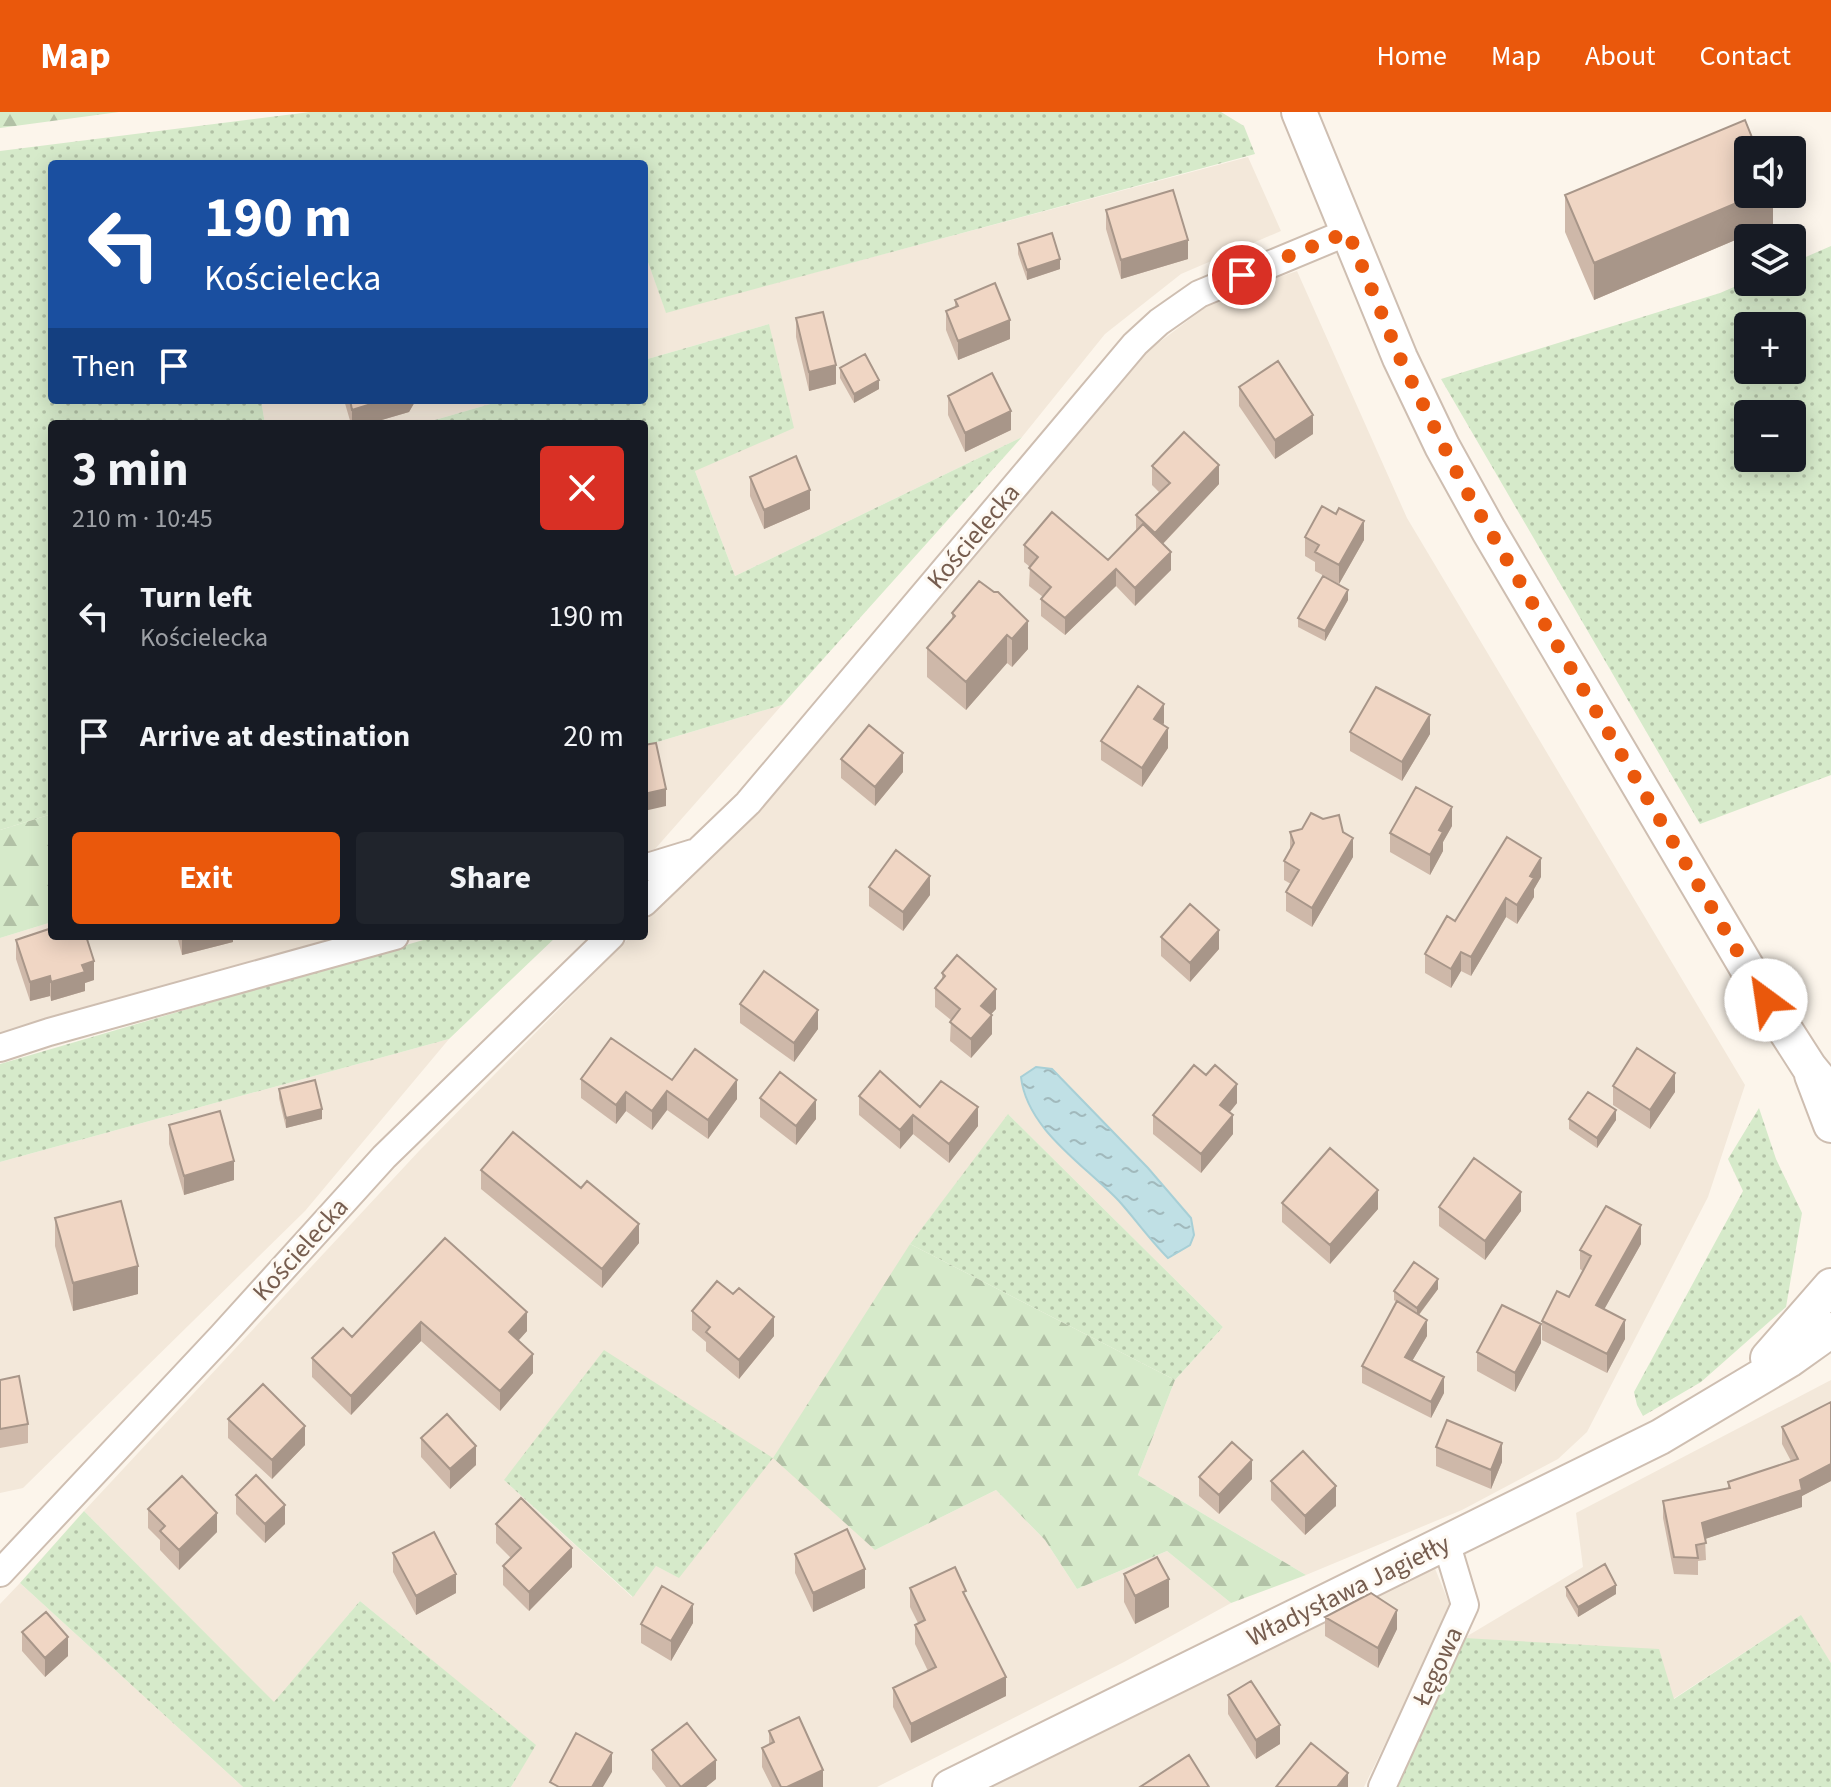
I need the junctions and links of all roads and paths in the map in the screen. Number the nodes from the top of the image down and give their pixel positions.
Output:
1 (1299, 112) edge
2 (1348, 232) junction
3 (696, 852) junction
4 (648, 867) edge
5 (648, 899) edge
6 (381, 940) edge
7 (607, 940) edge
8 (0, 1048) edge
9 (1809, 1067) junction
10 (1831, 1094) edge
11 (1831, 1125) edge
12 (1831, 1286) edge
13 (1831, 1330) edge
14 (1742, 1387) junction
15 (1446, 1542) junction
16 (0, 1573) edge
17 (950, 1787) edge
18 (1382, 1787) edge

1 - 2 street
2 - 3 street, Kościelecka
2 - 9 street
3 - 4 street
3 - 5 street, Kościelecka
6 - 8 street
7 - 16 street, Kościelecka
9 - 10 street
9 - 11 street
12 - 14 street, Władysława Jagiełły
13 - 14 street, Władysława Jagiełły
14 - 15 street, Władysława Jagiełły
15 - 17 street, Władysława Jagiełły
15 - 18 street, Łęgowa

